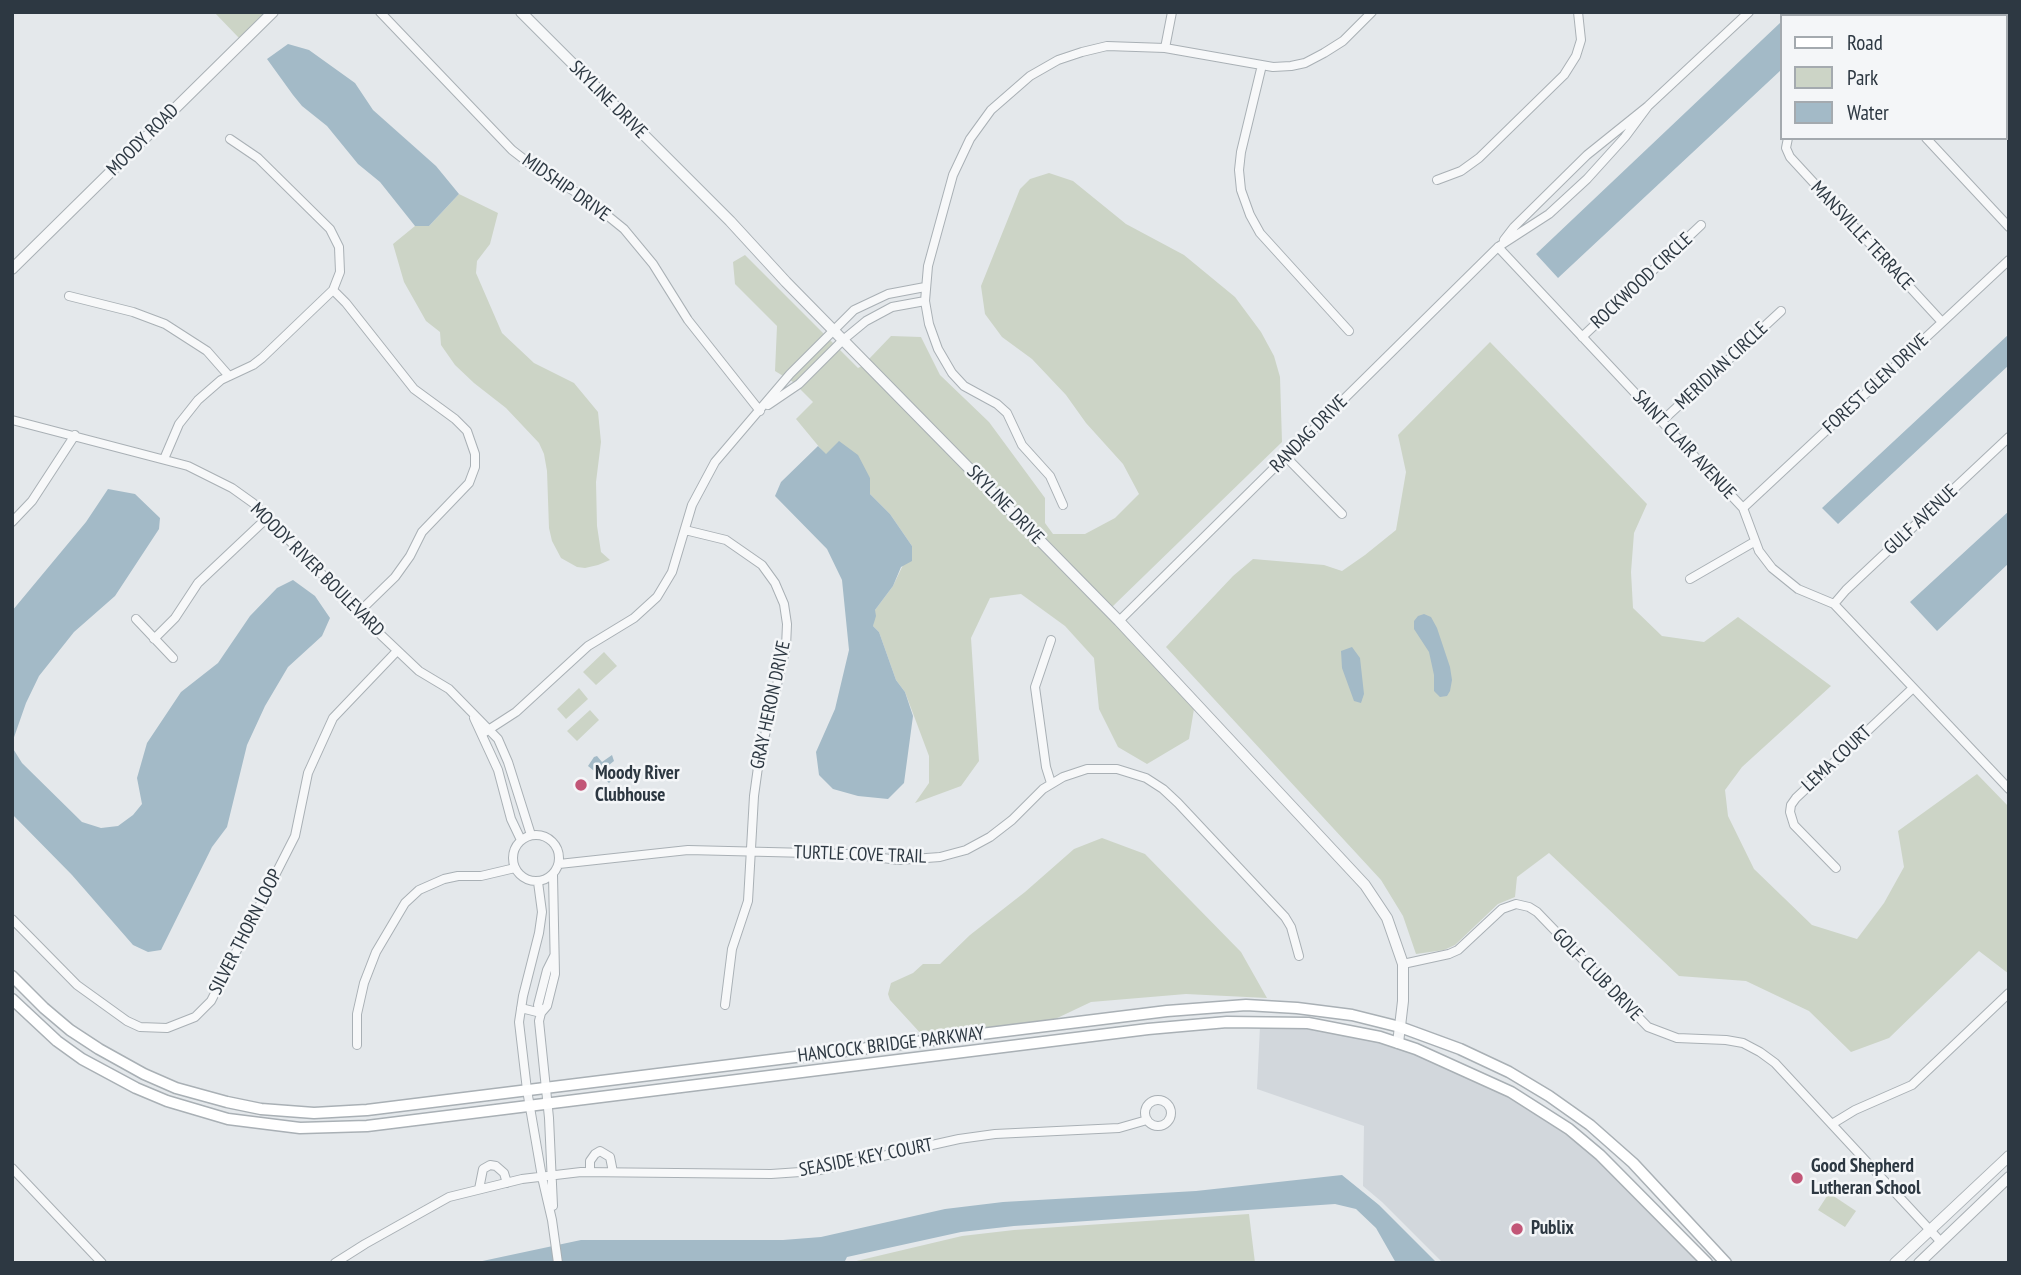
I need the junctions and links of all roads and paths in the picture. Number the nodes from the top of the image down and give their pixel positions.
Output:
1 (273, 12) edge
2 (380, 12) edge
3 (521, 12) edge
4 (1172, 12) edge
5 (1372, 12) edge
6 (1578, 12) edge
7 (1749, 12) edge
8 (1165, 48) junction
9 (1262, 65) junction
10 (1648, 106) junction
11 (230, 139) dead end
12 (1928, 140) edge
13 (1787, 143) edge
14 (1437, 180) dead end
15 (1701, 225) dead end
16 (2009, 227) edge
17 (1498, 247) junction
18 (2009, 260) edge
19 (12, 269) edge
20 (925, 287) junction
21 (333, 290) junction
22 (69, 296) dead end
23 (880, 297) junction
24 (925, 301) junction
25 (885, 311) junction
26 (1781, 311) dead end
27 (1942, 322) junction
28 (834, 331) junction
29 (1349, 331) dead end
30 (1582, 337) junction
31 (843, 340) junction
32 (229, 376) junction
33 (760, 411) junction
34 (12, 418) edge
35 (1662, 421) junction
36 (75, 435) junction
37 (2009, 437) edge
38 (1286, 457) junction
39 (164, 459) junction
40 (1063, 505) dead end
41 (1743, 508) junction
42 (1342, 514) dead end
43 (267, 517) junction
44 (12, 522) edge
45 (685, 530) junction
46 (1755, 542) junction
47 (1690, 579) dead end
48 (1835, 604) junction
49 (359, 612) junction
50 (136, 620) dead end
51 (1119, 621) junction
52 (154, 639) junction
53 (1051, 640) dead end
54 (397, 651) junction
55 (173, 659) dead end
56 (1913, 688) junction
57 (486, 732) junction
58 (1051, 783) junction
59 (2009, 789) edge
60 (531, 835) junction
61 (521, 840) junction
62 (750, 853) junction
63 (559, 864) junction
64 (514, 868) junction
65 (1836, 868) dead end
66 (553, 875) junction
67 (538, 882) junction
68 (12, 919) edge
69 (1299, 956) dead end
70 (1403, 964) junction
71 (530, 967) junction
72 (551, 972) junction
73 (12, 976) edge
74 (2009, 993) edge
75 (12, 999) edge
76 (725, 1005) dead end
77 (521, 1008) junction
78 (541, 1013) junction
79 (1400, 1027) junction
80 (1398, 1043) junction
81 (357, 1045) dead end
82 (547, 1088) junction
83 (527, 1090) junction
84 (548, 1104) junction
85 (530, 1106) junction
86 (1147, 1120) dead end
87 (1832, 1124) junction
88 (2009, 1156) edge
89 (12, 1168) edge
90 (590, 1172) junction
91 (613, 1172) junction
92 (553, 1175) junction
93 (542, 1177) junction
94 (2009, 1177) edge
95 (507, 1182) junction
96 (479, 1189) junction
97 (552, 1220) junction
98 (1930, 1231) junction
99 (1941, 1242) junction
100 (102, 1263) edge
101 (335, 1263) edge
102 (558, 1263) edge
103 (1707, 1263) edge
104 (1726, 1263) edge
105 (1895, 1263) edge
106 (1919, 1263) edge

1 - 19 street, MOODY ROAD
2 - 33 street, MIDSHIP DRIVE
3 - 28 street, SKYLINE DRIVE
4 - 8 street
5 - 9 street
6 - 14 street
7 - 10 street, RANDAG DRIVE
8 - 9 street
8 - 20 street
9 - 29 street
10 - 17 street, RANDAG DRIVE
10 - 17 street, RANDAG DRIVE
11 - 21 street
12 - 16 street
13 - 27 street, MANSVILLE TERRACE
15 - 30 street, ROCKWOOD CIRCLE
17 - 30 street, SAINT CLAIR AVENUE
17 - 38 street, RANDAG DRIVE
18 - 27 street, FOREST GLEN DRIVE
20 - 23 street
20 - 24 street
21 - 32 street
21 - 49 street
22 - 32 street
23 - 25 street
23 - 28 street
24 - 25 street
24 - 40 street
25 - 31 street
26 - 35 street, MERIDIAN CIRCLE
27 - 41 street, FOREST GLEN DRIVE
28 - 31 street, SKYLINE DRIVE
28 - 33 street
30 - 35 street, SAINT CLAIR AVENUE
31 - 33 street
31 - 51 street, SKYLINE DRIVE
32 - 39 street
33 - 45 street
34 - 36 street, MOODY RIVER BOULEVARD
35 - 41 street, SAINT CLAIR AVENUE
36 - 39 street, MOODY RIVER BOULEVARD
36 - 44 street
37 - 48 street, GULF AVENUE
38 - 42 street
38 - 51 street, RANDAG DRIVE
39 - 43 street, MOODY RIVER BOULEVARD
41 - 46 street, SAINT CLAIR AVENUE
43 - 49 street, MOODY RIVER BOULEVARD
43 - 52 street
45 - 57 street
45 - 62 street, GRAY HERON DRIVE
46 - 47 street
46 - 48 street, SAINT CLAIR AVENUE
48 - 56 street, SAINT CLAIR AVENUE
49 - 54 street, MOODY RIVER BOULEVARD
50 - 52 street
51 - 70 street, SKYLINE DRIVE
52 - 55 street
53 - 58 street
54 - 57 street, MOODY RIVER BOULEVARD
54 - 68 street, SILVER THORN LOOP
56 - 59 street, SAINT CLAIR AVENUE
56 - 65 street, LEMA COURT
57 - 60 street, MOODY RIVER BOULEVARD
57 - 61 street, MOODY RIVER BOULEVARD
58 - 62 street, TURTLE COVE TRAIL
58 - 69 street, TURTLE COVE TRAIL
60 - 61 street
60 - 63 street
61 - 64 street
62 - 63 street, TURTLE COVE TRAIL
62 - 76 street, GRAY HERON DRIVE
63 - 66 street
64 - 67 street
64 - 81 street
66 - 67 street
66 - 72 street
67 - 71 street
70 - 79 street, SKYLINE DRIVE
70 - 87 street, GOLF CLUB DRIVE
71 - 72 street
71 - 77 street
72 - 78 street
73 - 83 main road, HANCOCK BRIDGE PARKWAY
74 - 87 street
75 - 85 main road, HANCOCK BRIDGE PARKWAY
77 - 78 street
77 - 83 street
78 - 82 street
79 - 80 street, SKYLINE DRIVE
79 - 82 main road, HANCOCK BRIDGE PARKWAY
79 - 104 main road, HANCOCK BRIDGE PARKWAY
80 - 84 main road, HANCOCK BRIDGE PARKWAY
80 - 103 main road, HANCOCK BRIDGE PARKWAY
82 - 83 main road, HANCOCK BRIDGE PARKWAY
82 - 84 street
83 - 85 street
84 - 85 main road, HANCOCK BRIDGE PARKWAY
84 - 92 street
85 - 93 street
86 - 91 street, SEASIDE KEY COURT
87 - 98 street, GOLF CLUB DRIVE
88 - 98 street
89 - 100 street
90 - 91 street, SEASIDE KEY COURT
90 - 91 street
90 - 92 street, SEASIDE KEY COURT
92 - 93 street, SEASIDE KEY COURT
92 - 97 street
93 - 95 street, SEASIDE KEY COURT
93 - 97 street
94 - 99 street
95 - 96 street, SEASIDE KEY COURT
95 - 96 street
96 - 101 street, SEASIDE KEY COURT
97 - 102 street
98 - 99 street, GOLF CLUB DRIVE
98 - 105 street
99 - 106 street

